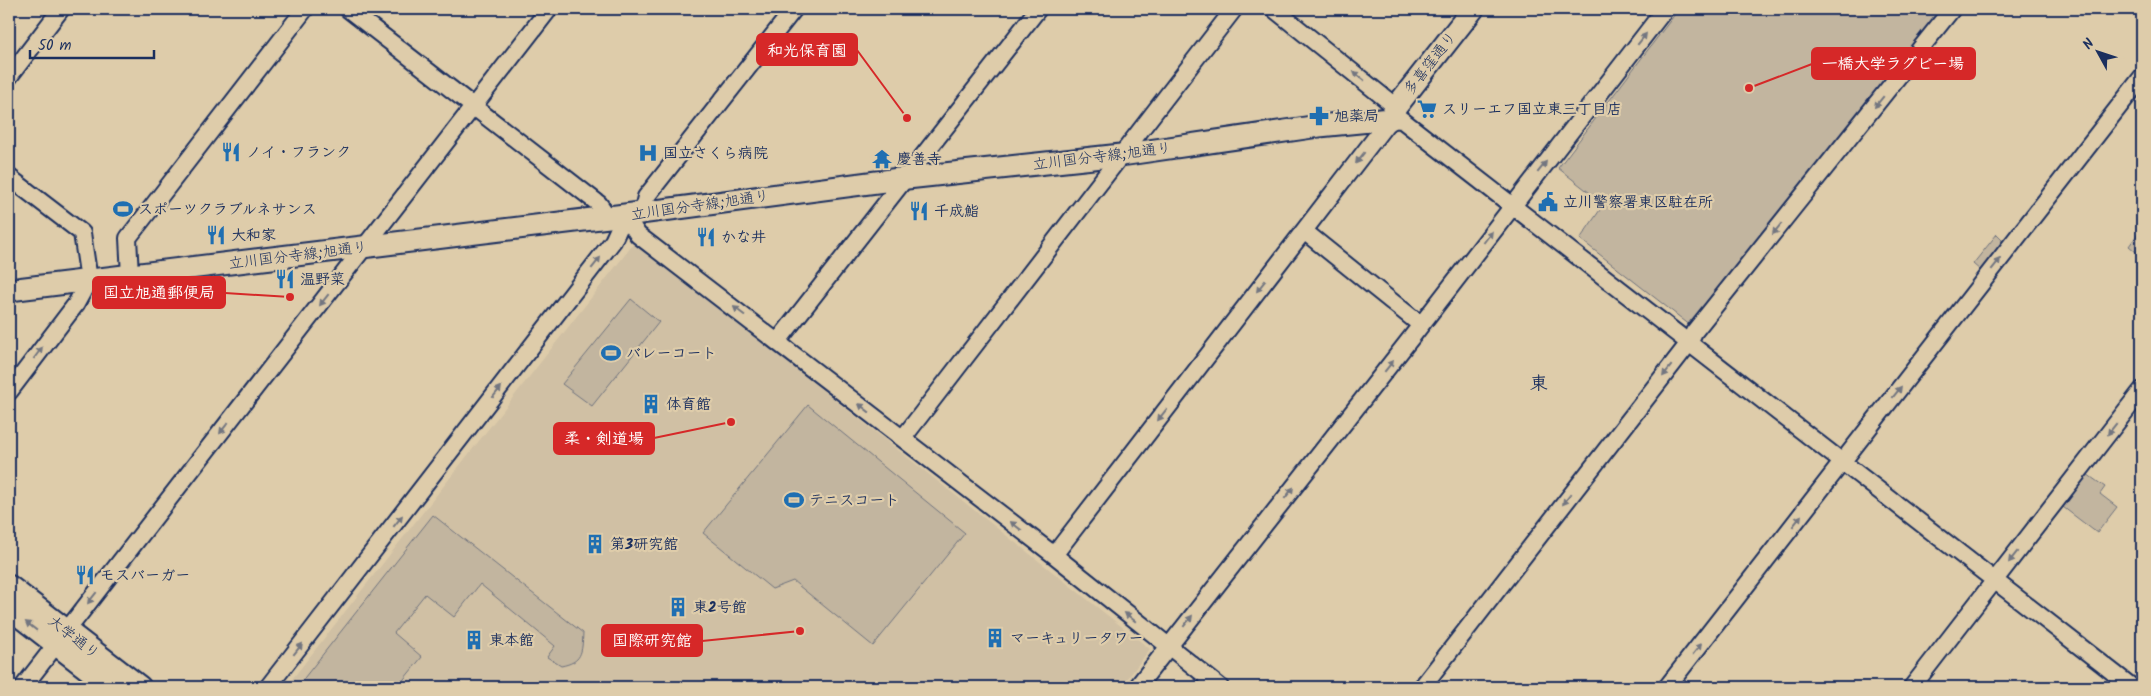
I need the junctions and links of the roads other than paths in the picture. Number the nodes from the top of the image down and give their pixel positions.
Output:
1 (62, 9) edge
2 (305, 9) edge
3 (348, 9) edge
4 (549, 9) edge
5 (794, 9) edge
6 (1038, 9) edge
7 (1234, 9) edge
8 (1274, 9) edge
9 (1472, 9) edge
10 (1665, 9) edge
11 (1952, 9) edge
12 (9, 77) edge
13 (2142, 77) edge
14 (473, 106) junction
15 (1393, 113) junction
16 (1121, 155) junction
17 (9, 177) edge
18 (907, 178) junction
19 (1512, 205) junction
20 (625, 215) junction
21 (1304, 231) junction
22 (365, 248) junction
23 (130, 275) junction
24 (89, 280) junction
25 (9, 290) edge
26 (1421, 324) junction
27 (778, 341) junction
28 (1689, 343) junction
29 (2142, 390) edge
30 (9, 392) edge
31 (902, 438) junction
32 (1842, 462) junction
33 (1054, 555) junction
34 (1995, 580) junction
35 (9, 586) edge
36 (9, 608) edge
37 (61, 638) junction
38 (1168, 647) junction
39 (23, 687) edge
40 (111, 687) edge
41 (140, 687) edge
42 (268, 687) edge
43 (1137, 687) edge
44 (1220, 687) edge
45 (1422, 687) edge
46 (1667, 687) edge
47 (1912, 687) edge
48 (2132, 687) edge

1 - 12 street
2 - 23 street
3 - 14 street
4 - 14 street
5 - 20 street
6 - 18 street
7 - 16 street
15 -> 8 street
9 - 15 main road, 多喜窪通り
19 -> 10 street
11 -> 28 street
32 -> 13 street
14 - 20 street
14 - 22 street
15 - 16 main road, 立川国分寺線;旭通り
15 - 19 street
15 -> 21 street
16 - 18 main road, 立川国分寺線;旭通り
16 - 31 street
17 - 24 street
18 - 20 main road, 立川国分寺線;旭通り
18 - 27 street
26 -> 19 street
19 - 28 street
20 - 22 main road, 立川国分寺線;旭通り
27 -> 20 street
42 -> 20 street
21 - 26 street
21 -> 33 street
22 - 23 main road, 立川国分寺線;旭通り
22 -> 37 street
23 - 24 main road, 立川国分寺線;旭通り
24 - 25 main road, 立川国分寺線;旭通り
30 -> 24 street
38 -> 26 street
31 -> 27 street
28 - 32 street
28 -> 45 street
29 -> 34 street
33 -> 31 street
32 - 34 street
46 -> 32 street
38 -> 33 street
34 - 47 street
34 - 48 street
35 - 37 main road, 大学通り
37 -> 36 main road, 大学通り
37 - 39 street
37 - 40 main road, 大学通り
37 - 41 main road, 大学通り
38 - 43 street
38 - 44 street

